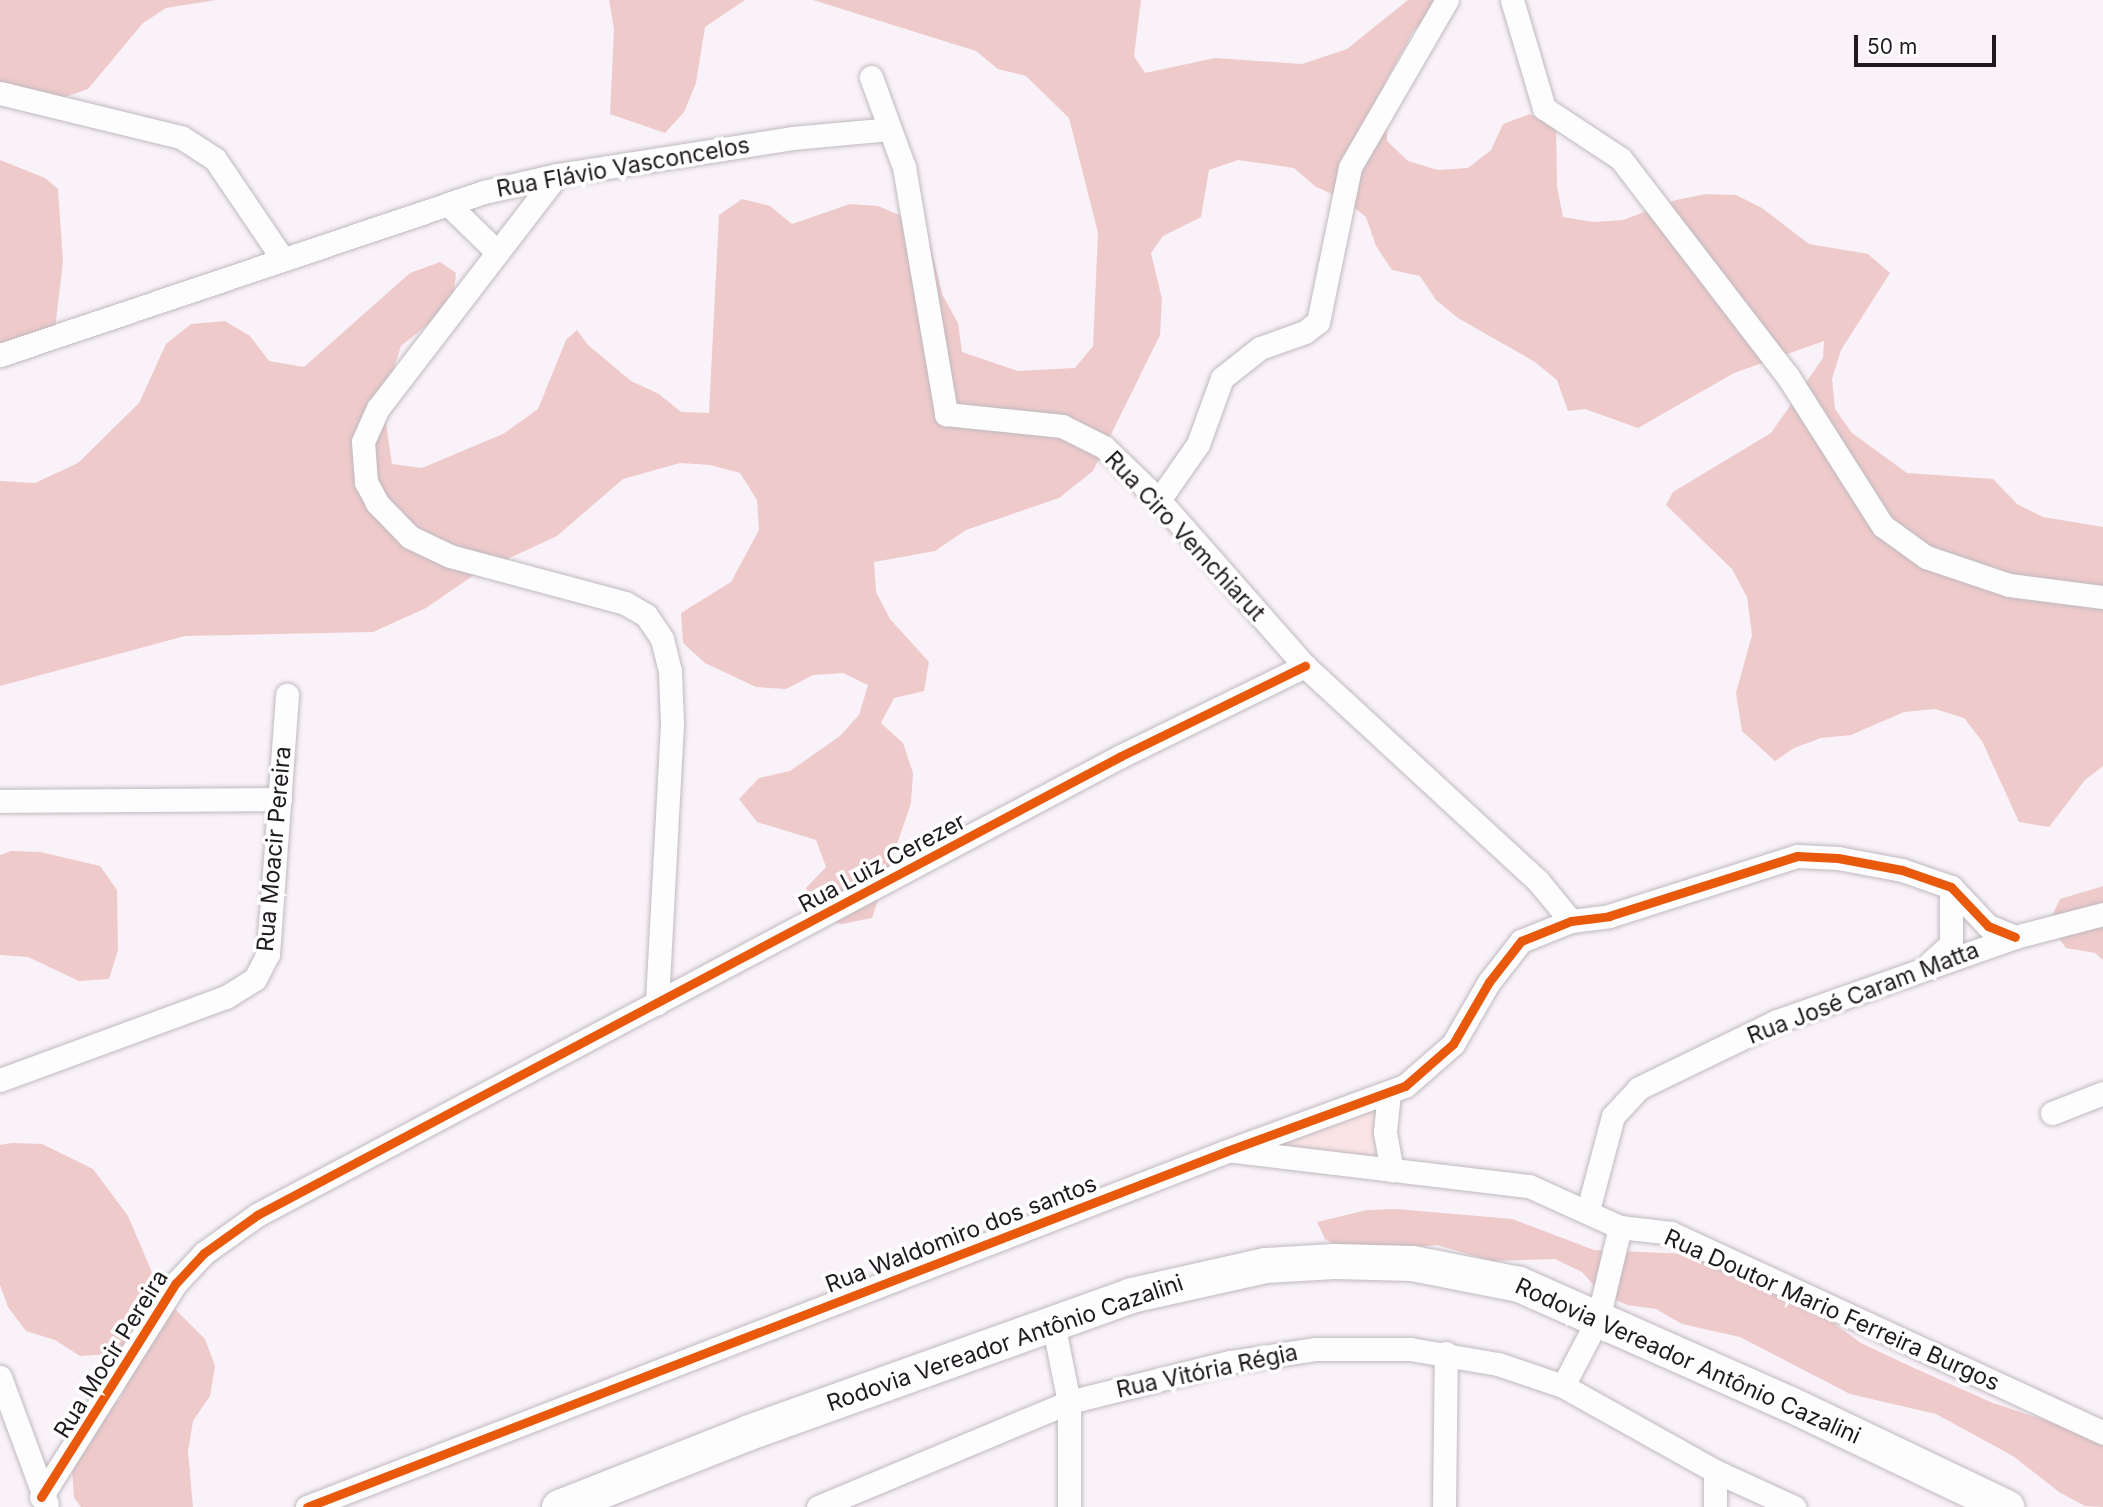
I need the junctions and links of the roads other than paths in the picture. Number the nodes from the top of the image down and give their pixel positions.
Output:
1 (1447, 0) edge
2 (1512, 0) edge
3 (871, 77) dead end
4 (0, 93) edge
5 (890, 129) junction
6 (556, 175) junction
7 (448, 204) junction
8 (498, 252) junction
9 (282, 258) junction
10 (0, 355) edge
11 (1159, 500) junction
12 (2103, 597) edge
13 (1305, 666) junction
14 (287, 695) dead end
15 (280, 799) junction
16 (0, 801) edge
17 (1951, 887) junction
18 (2103, 914) edge
19 (1571, 921) junction
20 (2015, 937) junction
21 (1923, 970) junction
22 (657, 1004) junction
23 (0, 1080) edge
24 (1389, 1093) junction
25 (2103, 1093) edge
26 (480, 1100) joint
27 (2052, 1113) dead end
28 (1227, 1151) junction
29 (1392, 1170) junction
30 (1588, 1210) junction
31 (1620, 1227) junction
32 (1598, 1319) junction
33 (1054, 1323) junction
34 (1446, 1353) junction
35 (0, 1377) edge
36 (1563, 1387) junction
37 (1069, 1402) junction
38 (2103, 1433) edge
39 (1715, 1471) junction
40 (45, 1502) edge
41 (307, 1507) edge
42 (559, 1507) edge
43 (818, 1507) edge
44 (1069, 1507) edge
45 (1444, 1507) edge
46 (1716, 1507) edge
47 (1794, 1507) edge
48 (2006, 1507) edge

1 - 11 street
2 - 12 street
3 - 5 street, Rua Ciro Vemchiarut
4 - 9 street
5 - 6 street, Rua Flávio Vasconcelos
5 - 11 street, Rua Ciro Vemchiarut
6 - 7 street, Rua Flávio Vasconcelos
6 - 8 street
7 - 8 street
7 - 9 street, Rua Flávio Vasconcelos
8 - 22 street
9 - 10 street, Rua Flávio Vasconcelos
11 - 13 street, Rua Ciro Vemchiarut
13 - 19 street, Rua Ciro Vemchiarut
13 - 22 street, Rua Luiz Cerezer
14 - 15 street, Rua Moacir Pereira
15 - 16 street
15 - 23 street, Rua Moacir Pereira
17 - 19 street, Rua Waldomiro dos santos
17 - 20 street
17 - 21 street
18 - 20 street, Rua José Caram Matta
19 - 24 street, Rua Waldomiro dos santos
20 - 21 street, Rua José Caram Matta
21 - 30 street, Rua José Caram Matta
22 - 26 street, Rua Luiz Cerezer
24 - 28 street, Rua Waldomiro dos santos
24 - 29 street
25 - 27 street
26 - 40 street, Rua Mocir Pereira
28 - 29 street, Rua Doutor Mario Ferreira Burgos
28 - 41 street, Rua Waldomiro dos santos
29 - 30 street, Rua Doutor Mario Ferreira Burgos
30 - 31 street, Rua Doutor Mario Ferreira Burgos
31 - 32 street
31 - 38 street, Rua Doutor Mario Ferreira Burgos
32 - 33 main road, Rodovia Vereador Antônio Cazalini
32 - 36 street
32 - 48 main road, Rodovia Vereador Antônio Cazalini
33 - 37 street
33 - 42 main road, Rodovia Vereador Antônio Cazalini
34 - 36 street, Rua Vitória Régia
34 - 37 street, Rua Vitória Régia
34 - 45 street
35 - 40 street
36 - 39 street, Rua Vitória Régia
37 - 43 street, Rua Vitória Régia
37 - 44 street
39 - 46 street
39 - 47 street, Rua Vitória Régia

